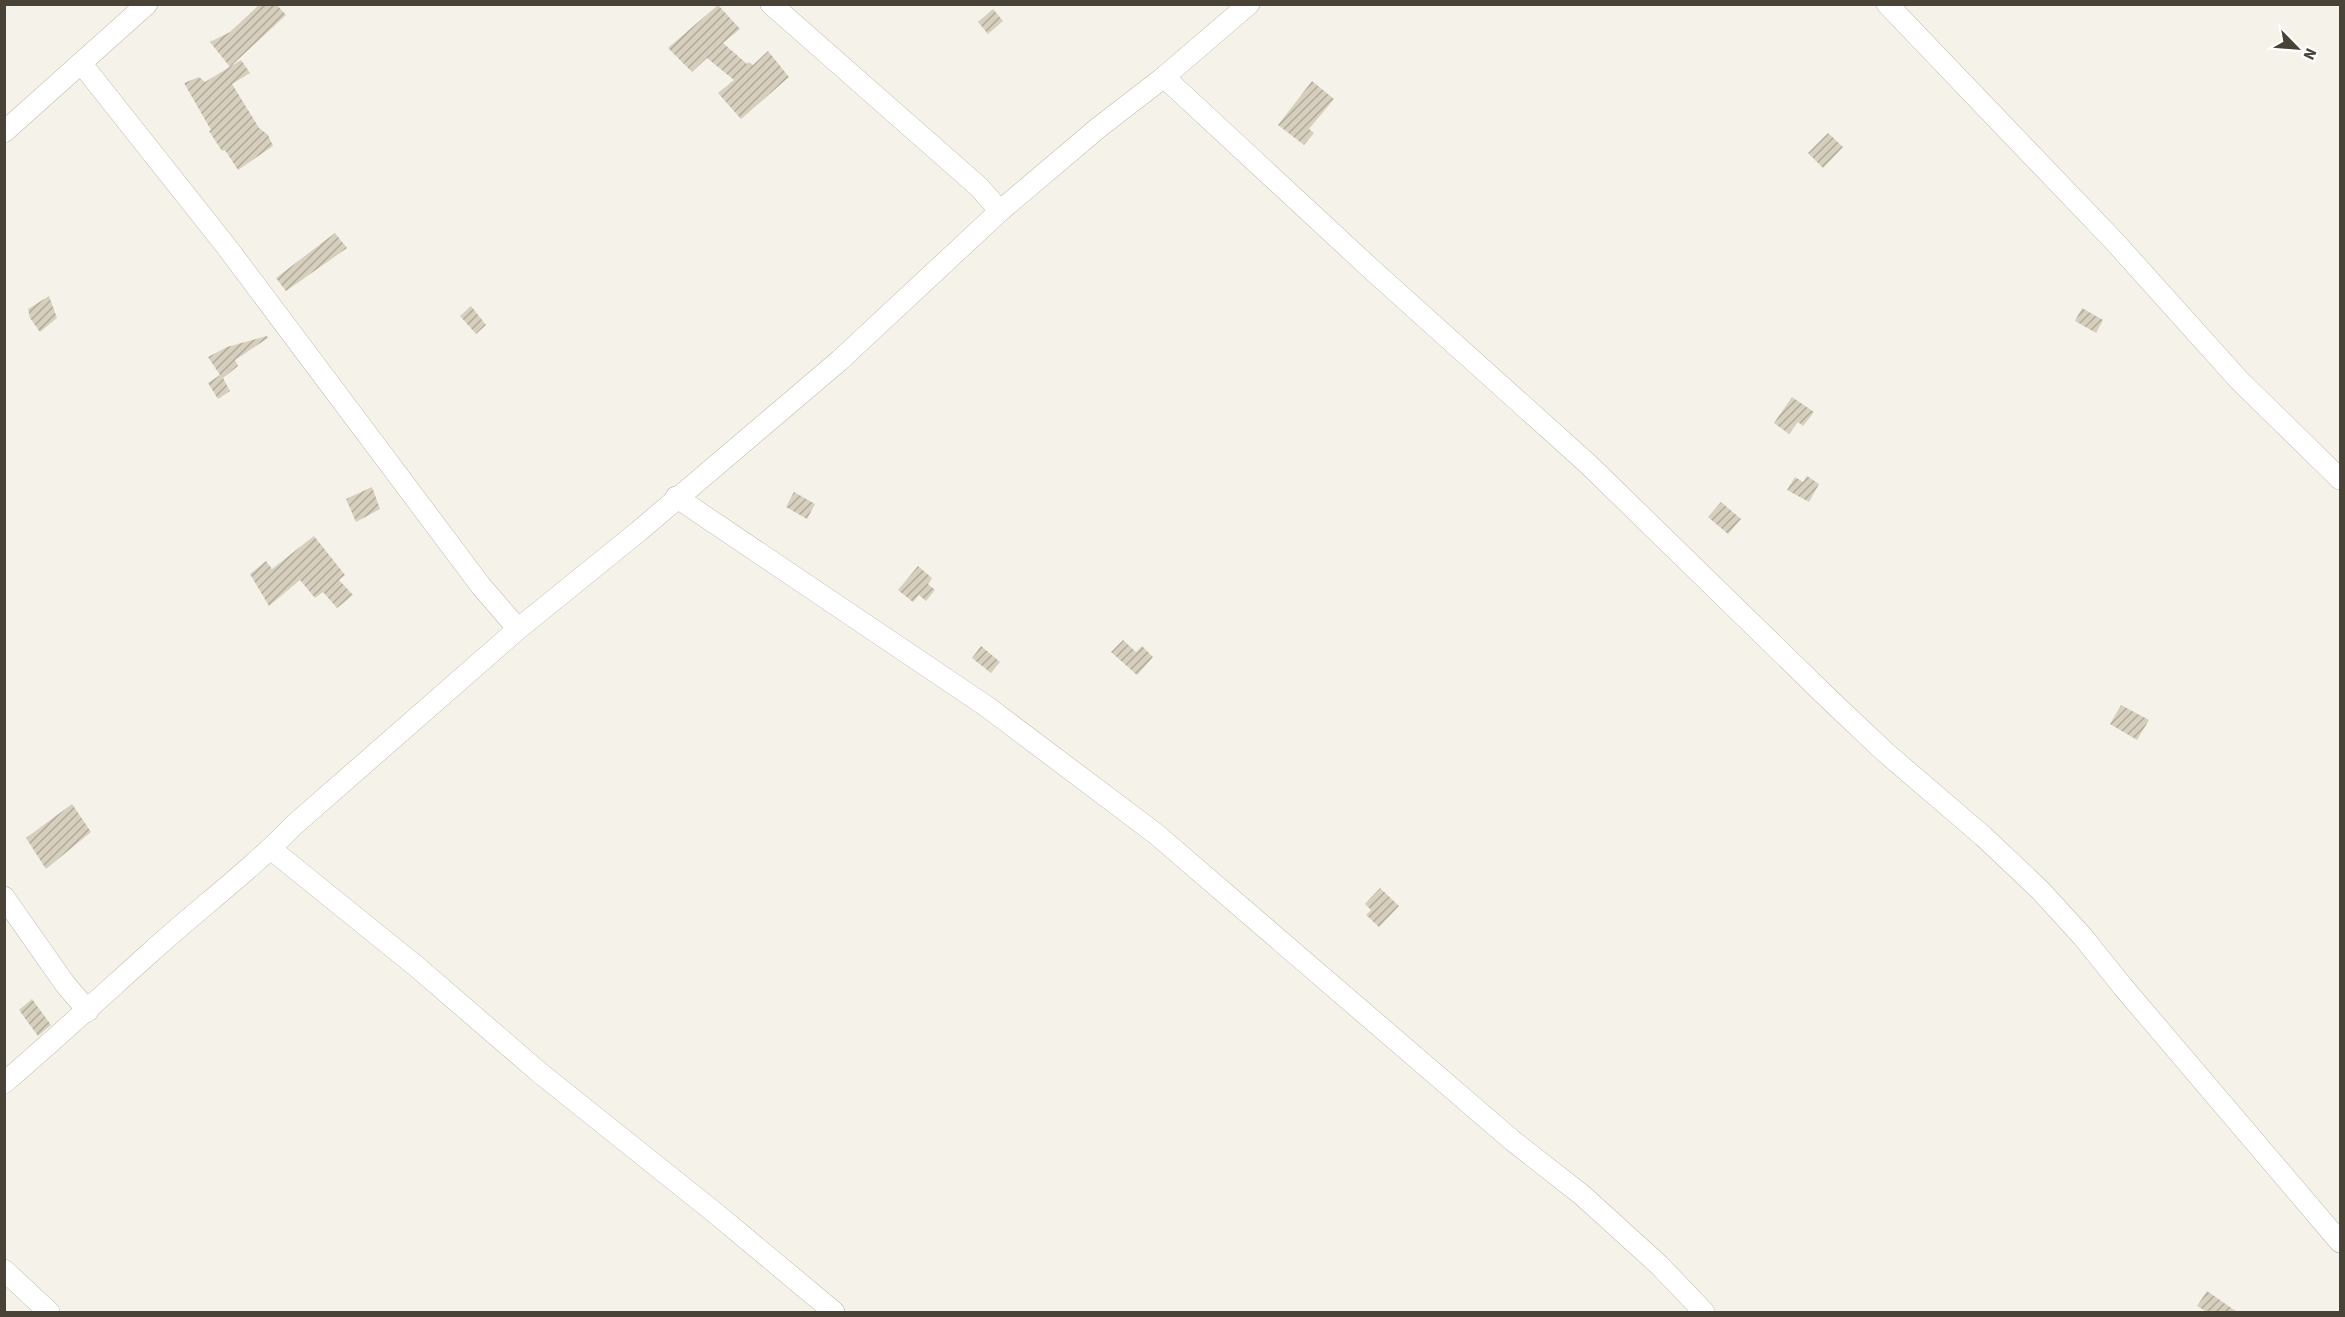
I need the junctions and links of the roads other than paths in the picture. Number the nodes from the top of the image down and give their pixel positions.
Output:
1 (147, 4) edge
2 (771, 4) edge
3 (1249, 4) edge
4 (1887, 4) edge
5 (81, 63) junction
6 (1164, 77) junction
7 (4, 132) edge
8 (1000, 211) junction
9 (2340, 479) edge
10 (676, 497) junction
11 (518, 629) junction
12 (271, 849) junction
13 (4, 897) edge
14 (88, 1011) junction
15 (4, 1083) edge
16 (2340, 1242) edge
17 (4, 1270) edge
18 (49, 1312) edge
19 (834, 1312) edge
20 (1704, 1312) edge

1 - 5 street
2 - 8 street
3 - 6 street
4 - 9 street
5 - 7 street
5 - 11 street
6 - 8 street
6 - 16 street
8 - 10 street
10 - 11 street
10 - 20 street
11 - 12 street
12 - 14 street
12 - 19 street
13 - 14 street
14 - 15 street
17 - 18 street

